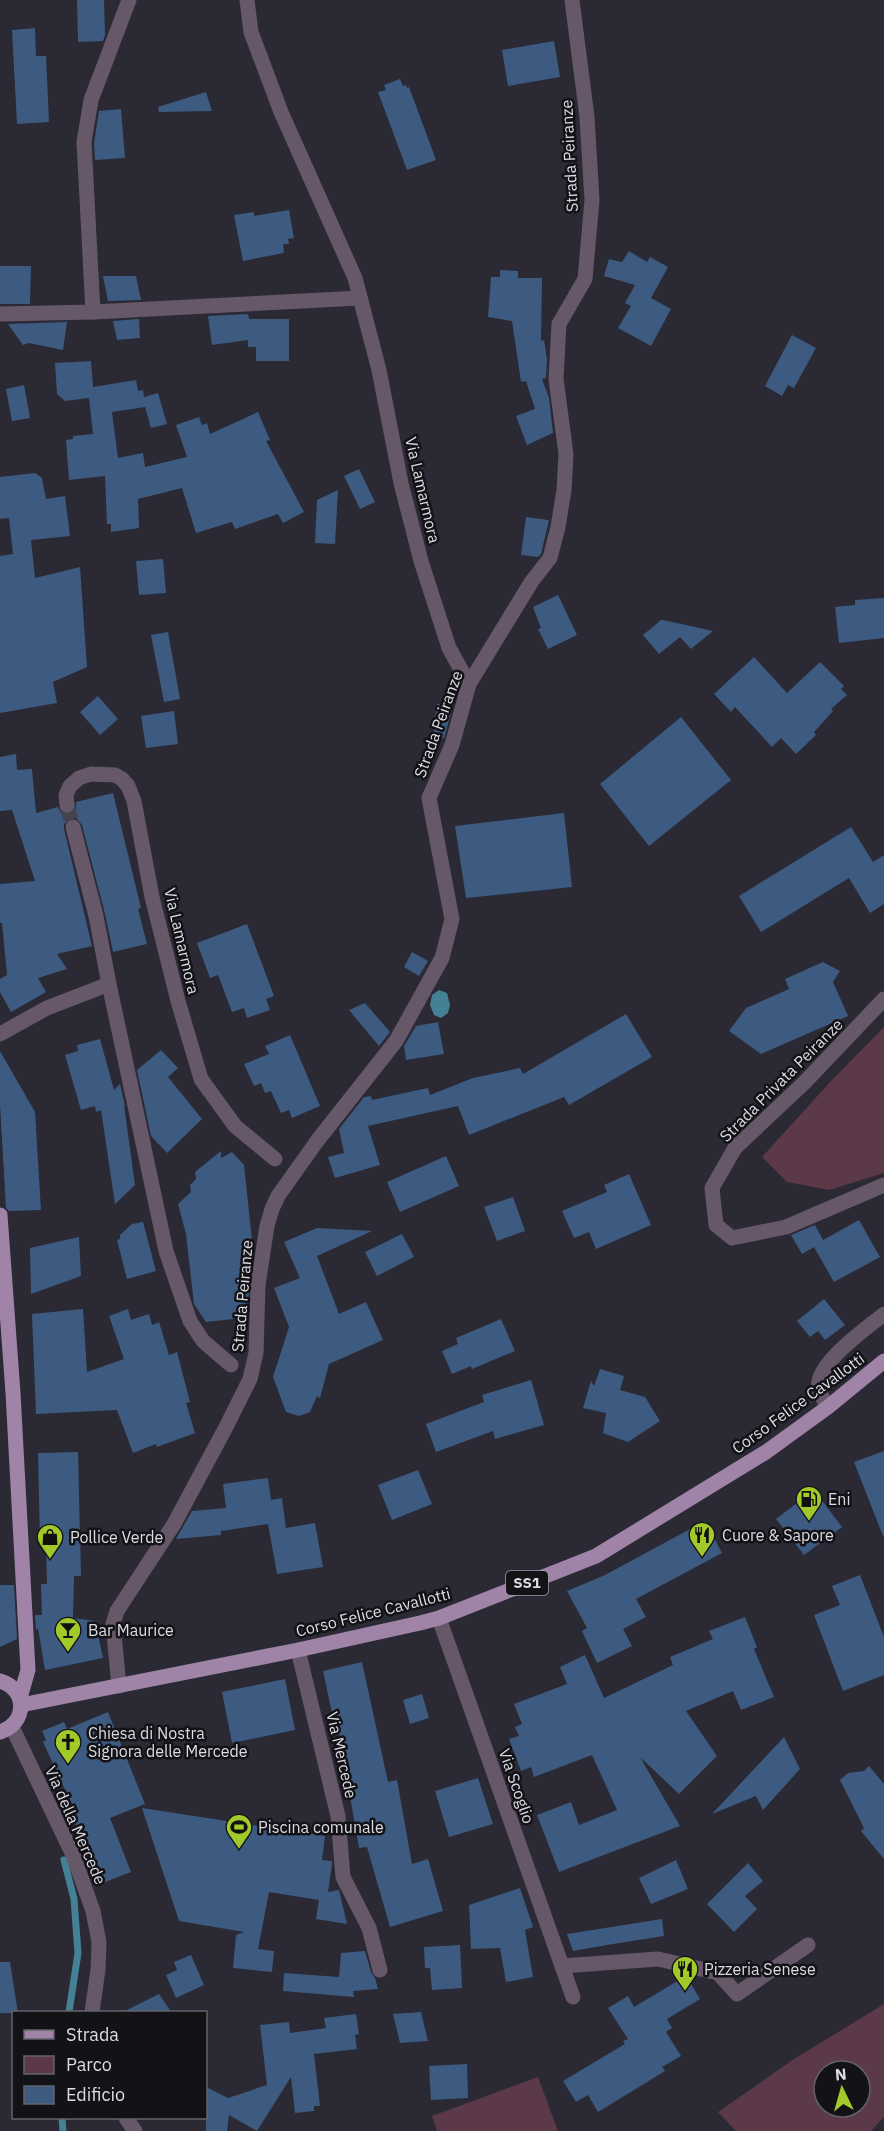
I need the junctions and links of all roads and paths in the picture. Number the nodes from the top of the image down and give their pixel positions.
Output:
1 (129, 0) edge
2 (248, 0) edge
3 (573, 0) edge
4 (360, 298) junction
5 (93, 312) junction
6 (0, 314) edge
7 (469, 684) junction
8 (67, 805) tunnel mouth
9 (73, 826) tunnel mouth
10 (109, 984) junction
11 (884, 999) edge
12 (0, 1034) edge
13 (275, 1159) dead end
14 (884, 1185) edge
15 (0, 1215) edge
16 (884, 1314) edge
17 (884, 1362) edge
18 (231, 1365) dead end
19 (828, 1407) junction
20 (439, 1618) junction
21 (298, 1650) junction
22 (0, 1681) edge
23 (119, 1686) junction
24 (21, 1701) junction
25 (6, 1729) edge
26 (808, 1946) dead end
27 (562, 1966) junction
28 (381, 1970) dead end
29 (573, 1997) dead end
30 (92, 2011) edge

1 - 5 street
2 - 4 street, Via Lamarmora
3 - 7 street, Strada Peiranze
4 - 5 street
4 - 7 street, Via Lamarmora
5 - 6 street
7 - 23 street, Strada Peiranze
8 - 13 street, Via Lamarmora
9 - 10 street
10 - 12 street
10 - 18 street
11 - 14 street, Strada Privata Peiranze
15 - 24 main road
16 - 19 street
17 - 19 main road, Corso Felice Cavallotti / SS1
19 - 20 main road, Corso Felice Cavallotti / SS1
20 - 21 main road, Corso Felice Cavallotti / SS1
20 - 27 street, Via Scoglio
21 - 23 main road, Corso Felice Cavallotti / SS1
21 - 28 street, Via Mercede
22 - 24 main road
23 - 24 main road, Corso Felice Cavallotti / SS1
24 - 25 main road
25 - 30 street, Via della Mercede
26 - 27 street
27 - 29 street, Via Scoglio

